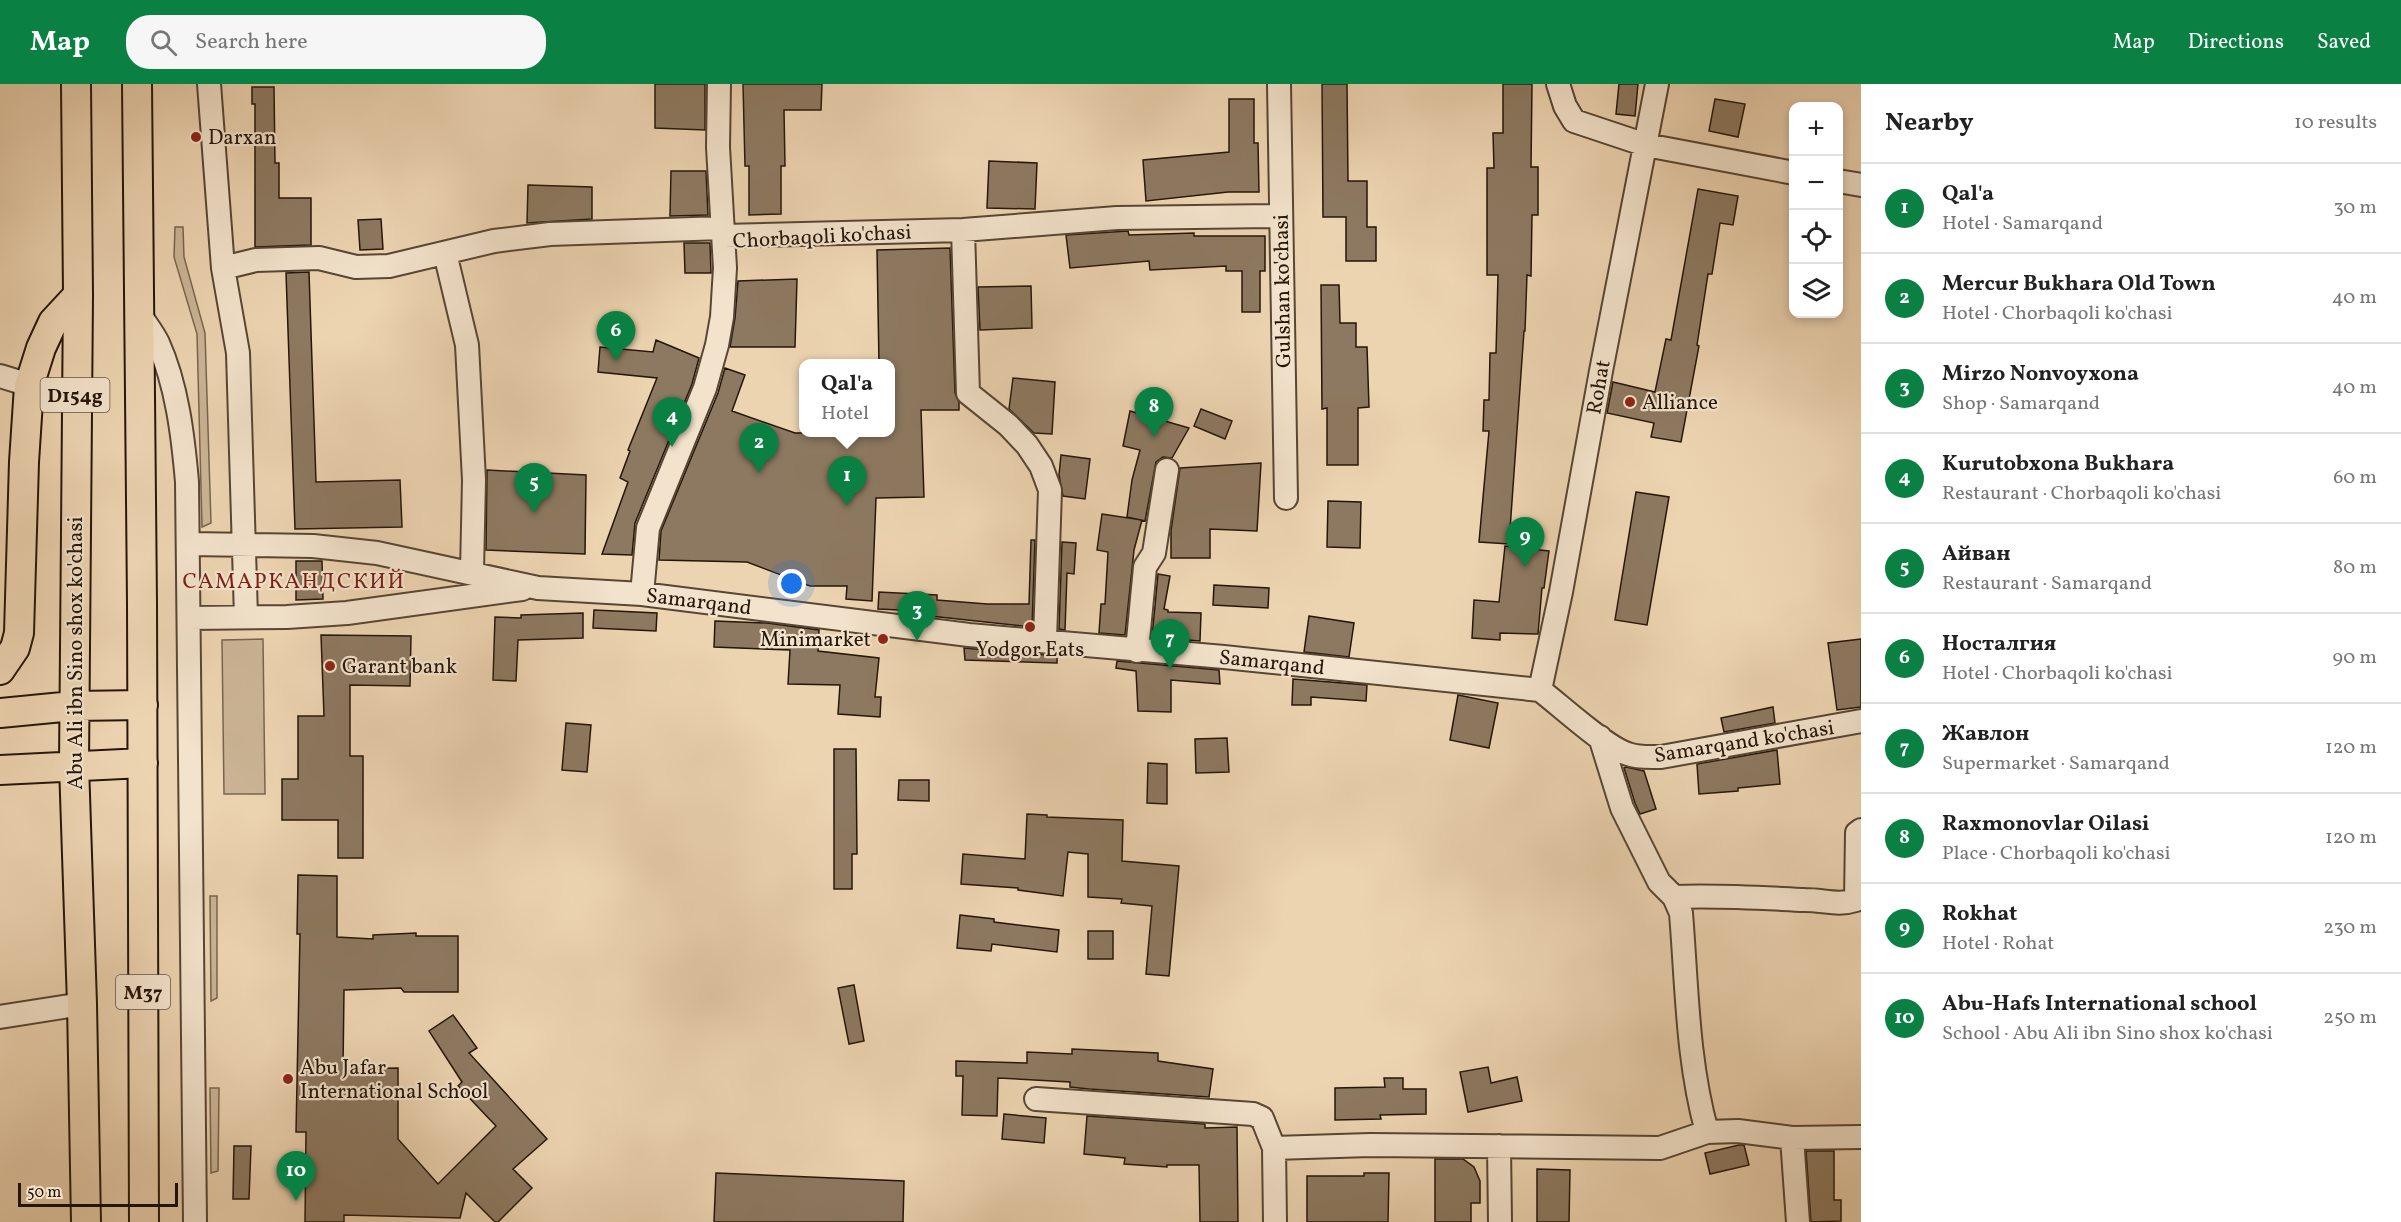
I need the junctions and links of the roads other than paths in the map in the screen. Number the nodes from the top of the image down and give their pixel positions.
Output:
1 (76, 84) edge
2 (137, 84) edge
3 (209, 84) edge
4 (719, 84) edge
5 (1279, 84) edge
6 (1558, 84) edge
7 (1657, 84) edge
8 (1646, 145) junction
9 (1789, 172) edge
10 (1843, 182) edge
11 (1861, 185) edge
12 (1280, 216) junction
13 (963, 230) junction
14 (723, 232) junction
15 (445, 254) junction
16 (223, 268) junction
17 (78, 295) junction
18 (140, 315) junction
19 (0, 376) edge
20 (29, 386) junction
21 (75, 399) junction
22 (1167, 470) dead end
23 (1286, 498) dead end
24 (188, 544) junction
25 (243, 546) junction
26 (472, 572) junction
27 (538, 588) junction
28 (642, 594) junction
29 (246, 617) junction
30 (190, 618) junction
31 (1045, 640) junction
32 (1137, 651) junction
33 (0, 670) edge
34 (1540, 690) junction
35 (142, 705) junction
36 (73, 706) junction
37 (0, 713) edge
38 (1861, 721) edge
39 (1600, 737) junction
40 (143, 763) junction
41 (74, 765) junction
42 (0, 770) edge
43 (1861, 830) edge
44 (1674, 897) junction
45 (82, 1004) junction
46 (0, 1017) edge
47 (1036, 1099) dead end
48 (1707, 1132) junction
49 (1861, 1137) edge
50 (1792, 1138) junction
51 (1499, 1146) junction
52 (1274, 1148) junction
53 (86, 1222) edge
54 (144, 1222) edge
55 (195, 1222) edge
56 (1275, 1222) edge
57 (1500, 1222) edge
58 (1798, 1222) edge

1 - 17 main road, Abu Ali ibn Sino shox ko'chasi / D154g
2 - 18 main road, D154g
3 - 16 street
4 - 14 street
5 - 12 street, Gulshan ko'chasi
6 - 8 street
7 - 8 street, Rohat
8 - 9 street
8 - 34 street, Rohat
10 - 11 street
12 - 13 street, Chorbaqoli ko'chasi
12 - 23 street, Gulshan ko'chasi
13 - 14 street, Chorbaqoli ko'chasi
13 - 31 street
14 - 15 street
14 - 28 street, Chorbaqoli ko'chasi
15 - 16 street
15 - 26 street
16 - 25 street
17 - 20 main road
17 - 21 main road, Abu Ali ibn Sino shox ko'chasi / D154g
18 - 24 street
18 - 35 main road, D154g
19 - 20 street
20 - 21 street
20 - 33 main road
21 - 36 main road, Abu Ali ibn Sino shox ko'chasi / D154g
22 - 32 street
24 - 25 street, Samarqand
24 - 30 street
25 - 26 street, Samarqand
25 - 29 street
26 - 27 street, Samarqand
27 - 28 street, Samarqand
27 - 29 street, Samarqand
28 - 31 street, Samarqand
29 - 30 street, Samarqand
30 - 55 street
31 - 32 street, Samarqand
32 - 34 street, Samarqand
34 - 39 street, Samarqand ko'chasi
35 - 36 main road
35 - 40 main road, M37
36 - 37 main road
36 - 41 main road, Abu Ali ibn Sino shox ko'chasi
38 - 39 street, Samarqand ko'chasi
39 - 44 street
40 - 41 main road
40 - 54 main road, M37
41 - 42 main road
41 - 45 main road, Abu Ali ibn Sino shox ko'chasi
43 - 44 street
44 - 48 street
45 - 46 street
45 - 53 main road, Abu Ali ibn Sino shox ko'chasi
47 - 52 street
48 - 50 street
48 - 51 street
49 - 50 street
50 - 58 street
51 - 52 street
51 - 57 street
52 - 56 street

